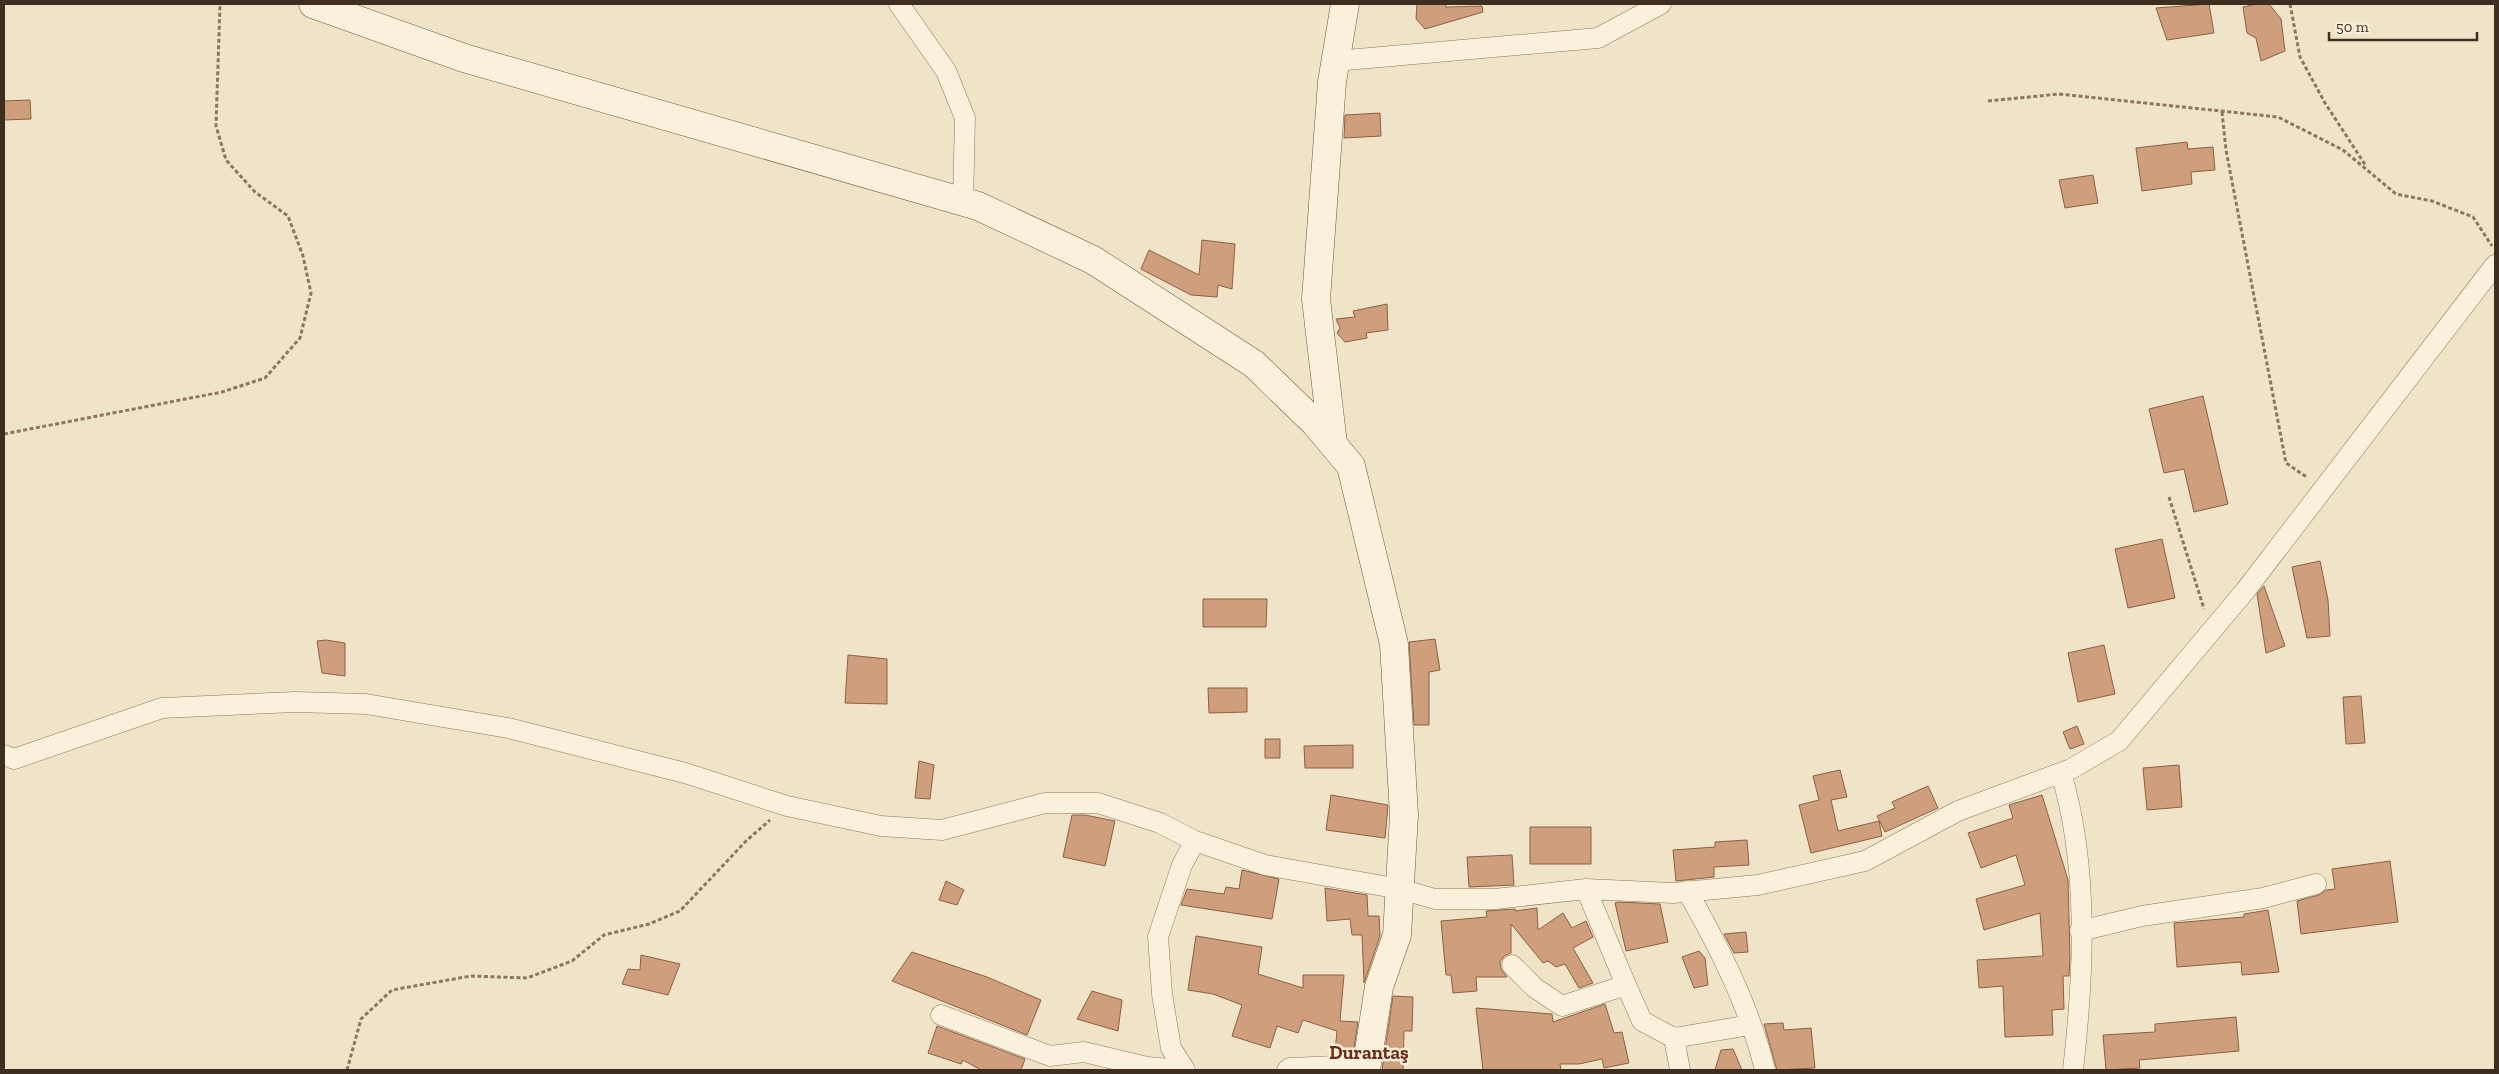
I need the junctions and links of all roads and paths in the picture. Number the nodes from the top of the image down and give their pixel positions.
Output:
1 (220, 4) edge
2 (313, 4) edge
3 (899, 4) edge
4 (1345, 4) edge
5 (1661, 4) edge
6 (2290, 4) edge
7 (1335, 61) junction
8 (1988, 101) dead end
9 (2222, 112) junction
10 (2368, 169) junction
11 (963, 202) junction
12 (2495, 251) edge
13 (2495, 265) edge
14 (4, 434) edge
15 (1333, 444) junction
16 (2323, 488) junction
17 (2169, 497) dead end
18 (2211, 631) junction
19 (4, 755) edge
20 (2062, 772) junction
21 (787, 806) junction
22 (1195, 841) junction
23 (2316, 884) dead end
24 (1400, 889) junction
25 (1586, 889) junction
26 (1687, 892) junction
27 (2080, 931) junction
28 (1512, 965) dead end
29 (1626, 985) junction
30 (941, 1015) dead end
31 (1750, 1025) junction
32 (1674, 1038) junction
33 (1048, 1063) edge
34 (347, 1070) edge
35 (1185, 1070) edge
36 (1287, 1070) edge
37 (1353, 1070) edge
38 (1366, 1070) edge
39 (1680, 1070) edge
40 (1765, 1070) edge
41 (2073, 1070) edge

1 - 14 path
2 - 11 street
3 - 11 street
4 - 7 street
5 - 7 street
6 - 10 path
7 - 15 street
8 - 9 path
9 - 10 path
9 - 16 path
10 - 12 path
11 - 15 street
13 - 16 street
15 - 24 street
16 - 18 street
17 - 18 path
18 - 20 street
19 - 21 street
20 - 26 street
20 - 27 street
21 - 22 street
21 - 34 path
22 - 24 street
22 - 35 street
23 - 27 street
24 - 25 street
24 - 38 street
25 - 26 street
25 - 29 street
26 - 31 street
27 - 41 street
28 - 29 street
29 - 32 street
30 - 33 street
31 - 32 street
31 - 40 street
32 - 39 street
33 - 35 street
36 - 37 street

